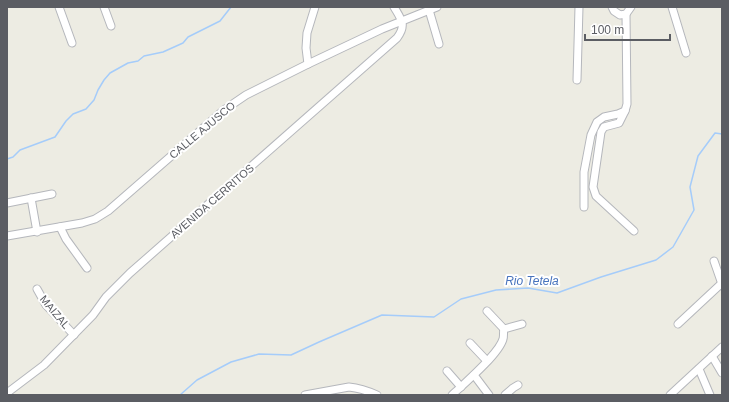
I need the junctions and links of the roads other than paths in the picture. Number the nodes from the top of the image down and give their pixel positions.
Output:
1 (59, 7) edge
2 (104, 7) edge
3 (315, 7) edge
4 (394, 7) edge
5 (437, 7) edge
6 (579, 7) edge
7 (612, 7) edge
8 (631, 7) edge
9 (672, 7) edge
10 (429, 10) junction
11 (626, 14) junction
12 (403, 21) junction
13 (111, 26) dead end
14 (72, 43) dead end
15 (439, 44) dead end
16 (686, 52) dead end
17 (308, 64) junction
18 (578, 80) dead end
19 (625, 111) junction
20 (52, 194) dead end
21 (31, 198) junction
22 (7, 202) edge
23 (584, 207) dead end
24 (60, 227) junction
25 (634, 231) dead end
26 (37, 232) junction
27 (7, 236) edge
28 (714, 261) dead end
29 (87, 268) dead end
30 (722, 284) edge
31 (37, 289) dead end
32 (486, 312) dead end
33 (522, 324) dead end
34 (678, 324) dead end
35 (504, 329) junction
36 (74, 335) junction
37 (470, 343) dead end
38 (722, 347) edge
39 (712, 356) junction
40 (487, 361) junction
41 (699, 369) junction
42 (447, 371) dead end
43 (722, 373) edge
44 (474, 375) junction
45 (518, 385) dead end
46 (461, 387) junction
47 (7, 393) edge
48 (305, 395) edge
49 (377, 395) edge
50 (452, 395) edge
51 (489, 395) edge
52 (505, 395) edge
53 (670, 395) edge
54 (710, 395) edge

1 - 14 street
2 - 13 street
3 - 17 street
4 - 12 street
5 - 10 street, CALLE AJUSCO
6 - 18 street
7 - 11 street
8 - 11 street
9 - 16 street
10 - 12 street, CALLE AJUSCO
10 - 15 street
11 - 19 street
12 - 17 street, CALLE AJUSCO
12 - 36 street, AVENIDA CERRITOS
17 - 24 street, CALLE AJUSCO
19 - 23 street
19 - 25 street
20 - 21 street
21 - 22 street
21 - 26 street
24 - 26 street, CALLE AJUSCO
24 - 29 street
26 - 27 street, CALLE AJUSCO
28 - 30 street
30 - 34 street
31 - 36 street, MAIZAL
32 - 35 street
33 - 35 street
35 - 40 street
36 - 47 street, AVENIDA CERRITOS
37 - 40 street
38 - 39 street
39 - 41 street
39 - 43 street
40 - 44 street
41 - 53 street
41 - 54 street
42 - 46 street
44 - 46 street
44 - 51 street
45 - 52 street
46 - 50 street
48 - 49 street

